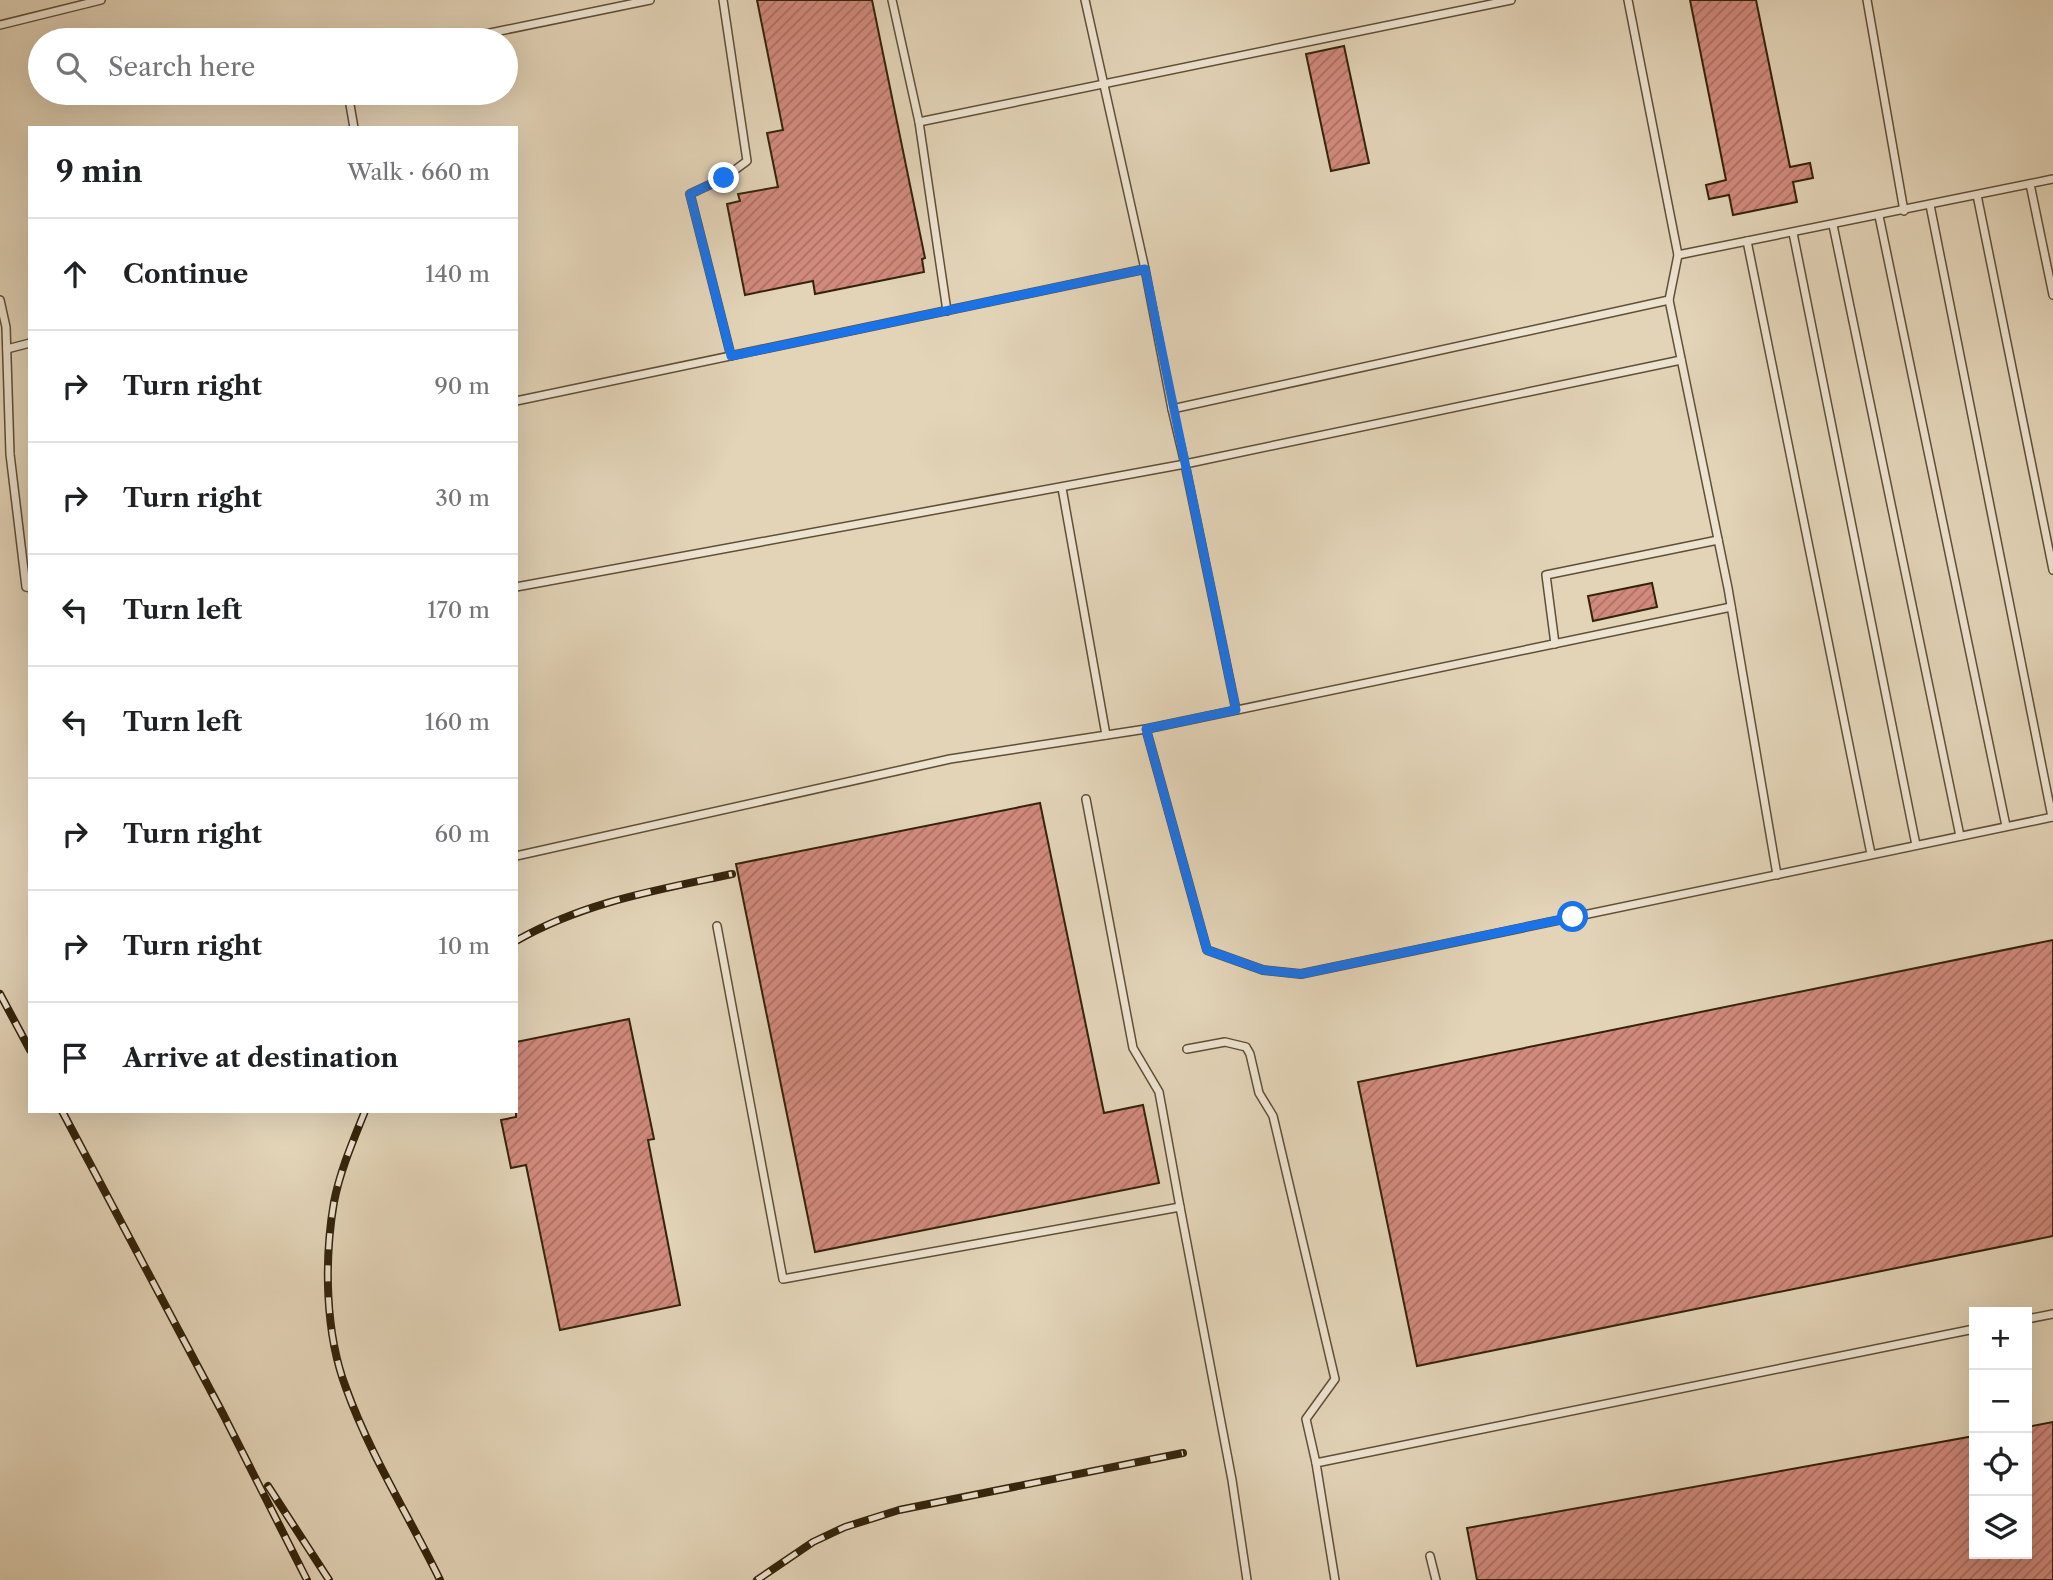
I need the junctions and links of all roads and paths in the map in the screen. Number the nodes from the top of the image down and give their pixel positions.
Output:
1 (101, 0) edge
2 (650, 0) edge
3 (723, 0) edge
4 (892, 0) edge
5 (1086, 0) edge
6 (1465, 0) edge
7 (1511, 0) edge
8 (1628, 0) edge
9 (1867, 0) edge
10 (1467, 9) junction
11 (0, 25) edge
12 (514, 28) edge
13 (1102, 85) junction
14 (350, 105) edge
15 (919, 122) junction
16 (354, 126) edge
17 (2053, 179) edge
18 (2030, 184) junction
19 (1977, 195) junction
20 (1930, 205) junction
21 (1903, 211) junction
22 (1879, 216) junction
23 (1833, 225) junction
24 (1793, 233) junction
25 (1747, 241) junction
26 (1678, 255) junction
27 (1145, 269) junction
28 (2053, 295) edge
29 (0, 300) edge
30 (1669, 300) junction
31 (947, 311) junction
32 (28, 344) edge
33 (7, 349) junction
34 (731, 356) junction
35 (1681, 360) junction
36 (518, 401) edge
37 (1172, 409) junction
38 (1185, 464) junction
39 (1062, 488) junction
40 (1718, 540) junction
41 (2053, 570) edge
42 (28, 583) edge
43 (518, 587) edge
44 (1731, 607) junction
45 (1555, 644) junction
46 (1236, 710) junction
47 (1146, 729) junction
48 (1106, 735) junction
49 (1086, 799) dead end
50 (2053, 817) edge
51 (2006, 827) junction
52 (1960, 836) junction
53 (1916, 845) junction
54 (1871, 854) junction
55 (518, 856) edge
56 (1777, 875) junction
57 (717, 926) dead end
58 (1187, 1049) dead end
59 (1180, 1207) junction
60 (2053, 1314) edge
61 (2032, 1318) edge
62 (1969, 1330) edge
63 (1316, 1463) junction
64 (1430, 1556) dead end
65 (1247, 1580) edge
66 (1335, 1580) edge
67 (1436, 1580) edge

1 - 11 lane
2 - 12 lane
3 - 34 lane
4 - 15 lane
5 - 13 lane
6 - 10 lane
7 - 10 lane
8 - 26 lane
9 - 21 lane
10 - 13 lane
13 - 15 lane
13 - 27 lane
14 - 16 lane
15 - 31 lane
17 - 18 lane
18 - 19 lane
18 - 28 lane
19 - 20 lane
19 - 41 lane
20 - 21 lane
20 - 50 lane
21 - 22 lane
22 - 23 lane
22 - 51 lane
23 - 24 lane
23 - 52 lane
24 - 25 lane
24 - 53 lane
25 - 26 lane
25 - 54 lane
26 - 30 lane
27 - 31 lane
27 - 37 lane
29 - 33 lane
30 - 35 lane
30 - 37 lane
31 - 34 lane
32 - 33 lane
33 - 42 lane
34 - 36 lane
35 - 38 lane
35 - 40 lane
37 - 38 lane
38 - 39 lane
38 - 46 lane
39 - 43 lane
39 - 48 lane
40 - 44 lane
40 - 45 lane
44 - 45 lane
44 - 56 lane
45 - 46 lane
46 - 47 lane
47 - 48 lane
47 - 56 lane
48 - 55 lane
49 - 59 lane
50 - 51 lane
51 - 52 lane
52 - 53 lane
53 - 54 lane
54 - 56 lane
57 - 59 lane
58 - 63 lane
59 - 65 lane
60 - 61 lane
62 - 63 lane
63 - 66 lane
64 - 67 lane

